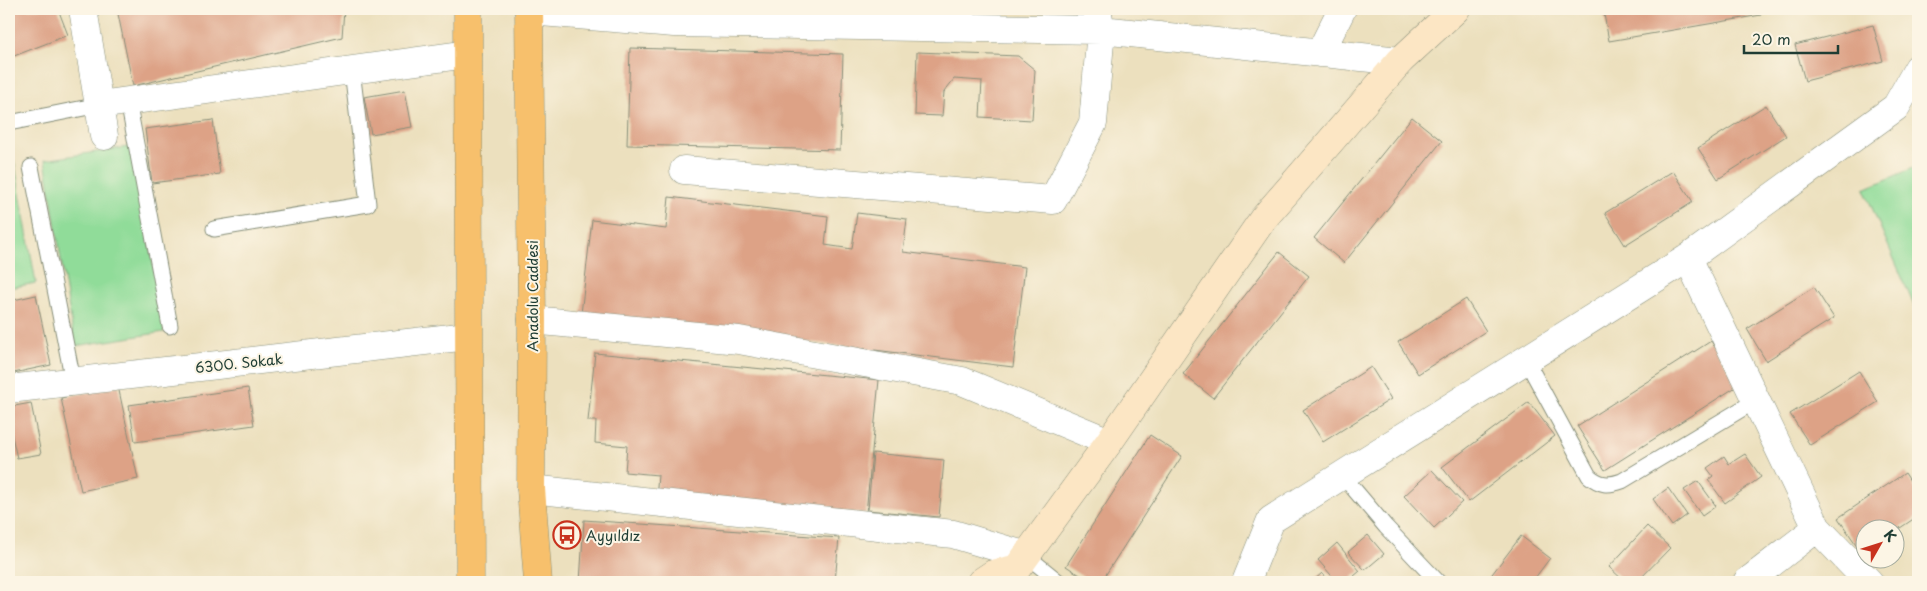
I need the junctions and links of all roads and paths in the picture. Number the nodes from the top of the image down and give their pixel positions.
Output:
1 (83, 9) edge
2 (468, 9) edge
3 (1342, 9) edge
4 (1456, 9) edge
5 (529, 10) edge
6 (642, 14) edge
7 (728, 16) edge
8 (1099, 19) edge
9 (1320, 52) junction
10 (468, 54) junction
11 (1400, 61) junction
12 (1918, 68) edge
13 (352, 70) junction
14 (128, 101) junction
15 (99, 105) junction
16 (9, 123) edge
17 (104, 136) dead end
18 (31, 167) dead end
19 (684, 170) dead end
20 (214, 229) dead end
21 (1688, 258) junction
22 (532, 320) junction
23 (170, 326) dead end
24 (468, 336) junction
25 (1526, 360) junction
26 (73, 381) junction
27 (9, 389) edge
28 (1755, 401) junction
29 (1109, 442) junction
30 (1342, 475) junction
31 (532, 488) junction
32 (1817, 528) junction
33 (1016, 569) edge
34 (470, 582) edge
35 (538, 582) edge
36 (981, 582) edge
37 (1059, 582) edge
38 (1246, 582) edge
39 (1438, 582) edge
40 (1746, 582) edge
41 (1869, 582) edge

1 - 15 street
2 - 10 highway
3 - 9 street
4 - 11 street
5 - 6 street
5 - 22 highway, Anadolu Caddesi
6 - 7 street
7 - 8 street
8 - 9 street
8 - 19 street
9 - 11 street
10 - 13 street
10 - 24 highway
11 - 29 street
12 - 21 street
13 - 14 street
13 - 20 lane
14 - 15 street
14 - 23 lane
15 - 16 lane
15 - 17 street
18 - 26 lane
21 - 25 street
21 - 28 street
22 - 29 street
22 - 31 highway, Anadolu Caddesi
24 - 26 street, 6300. Sokak
24 - 34 highway
25 - 28 lane
25 - 30 street
26 - 27 street, 6300. Sokak
28 - 32 street
29 - 33 street
30 - 38 street
30 - 39 lane
31 - 33 street
31 - 35 highway, Anadolu Caddesi
32 - 40 street
32 - 41 street
33 - 36 street
33 - 37 lane

